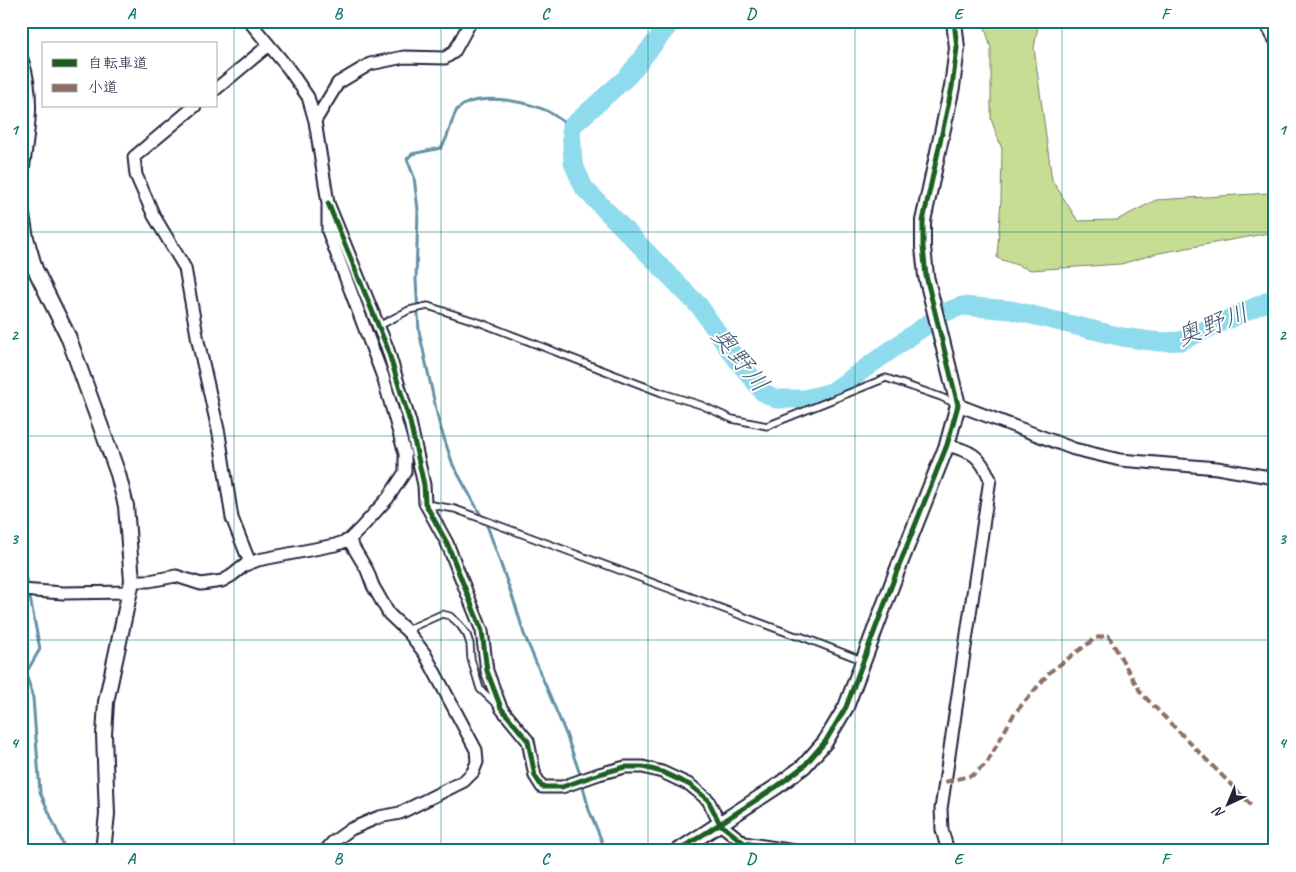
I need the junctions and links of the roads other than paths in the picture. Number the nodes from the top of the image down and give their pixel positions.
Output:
1 (250, 21) edge
2 (471, 21) edge
3 (954, 21) edge
4 (1264, 21) edge
5 (1275, 40) edge
6 (269, 45) junction
7 (21, 60) edge
8 (218, 87) edge
9 (193, 108) edge
10 (315, 121) junction
11 (21, 174) edge
12 (328, 203) junction
13 (21, 209) edge
14 (380, 326) junction
15 (958, 405) junction
16 (948, 445) junction
17 (1275, 478) edge
18 (425, 503) junction
19 (348, 540) junction
20 (250, 563) junction
21 (131, 586) junction
22 (21, 590) edge
23 (409, 633) junction
24 (864, 660) junction
25 (501, 708) junction
26 (720, 824) junction
27 (683, 847) edge
28 (103, 851) edge
29 (325, 851) edge
30 (709, 851) edge
31 (795, 851) edge
32 (948, 851) edge

1 - 6 street
2 - 10 street
3 - 15 street
4 - 5 street
6 - 8 street
6 - 10 street
7 - 11 street
9 - 20 street
10 - 12 street
12 - 14 street
12 - 19 street
13 - 21 street
14 - 15 lane
14 - 18 street
15 - 16 street
15 - 17 street
16 - 24 street
16 - 32 street
18 - 24 lane
18 - 25 street
19 - 20 street
19 - 23 street
20 - 21 street
21 - 22 street
21 - 28 street
23 - 25 lane
23 - 29 street
24 - 26 street
25 - 26 street
26 - 27 street
26 - 31 street
27 - 30 lane

